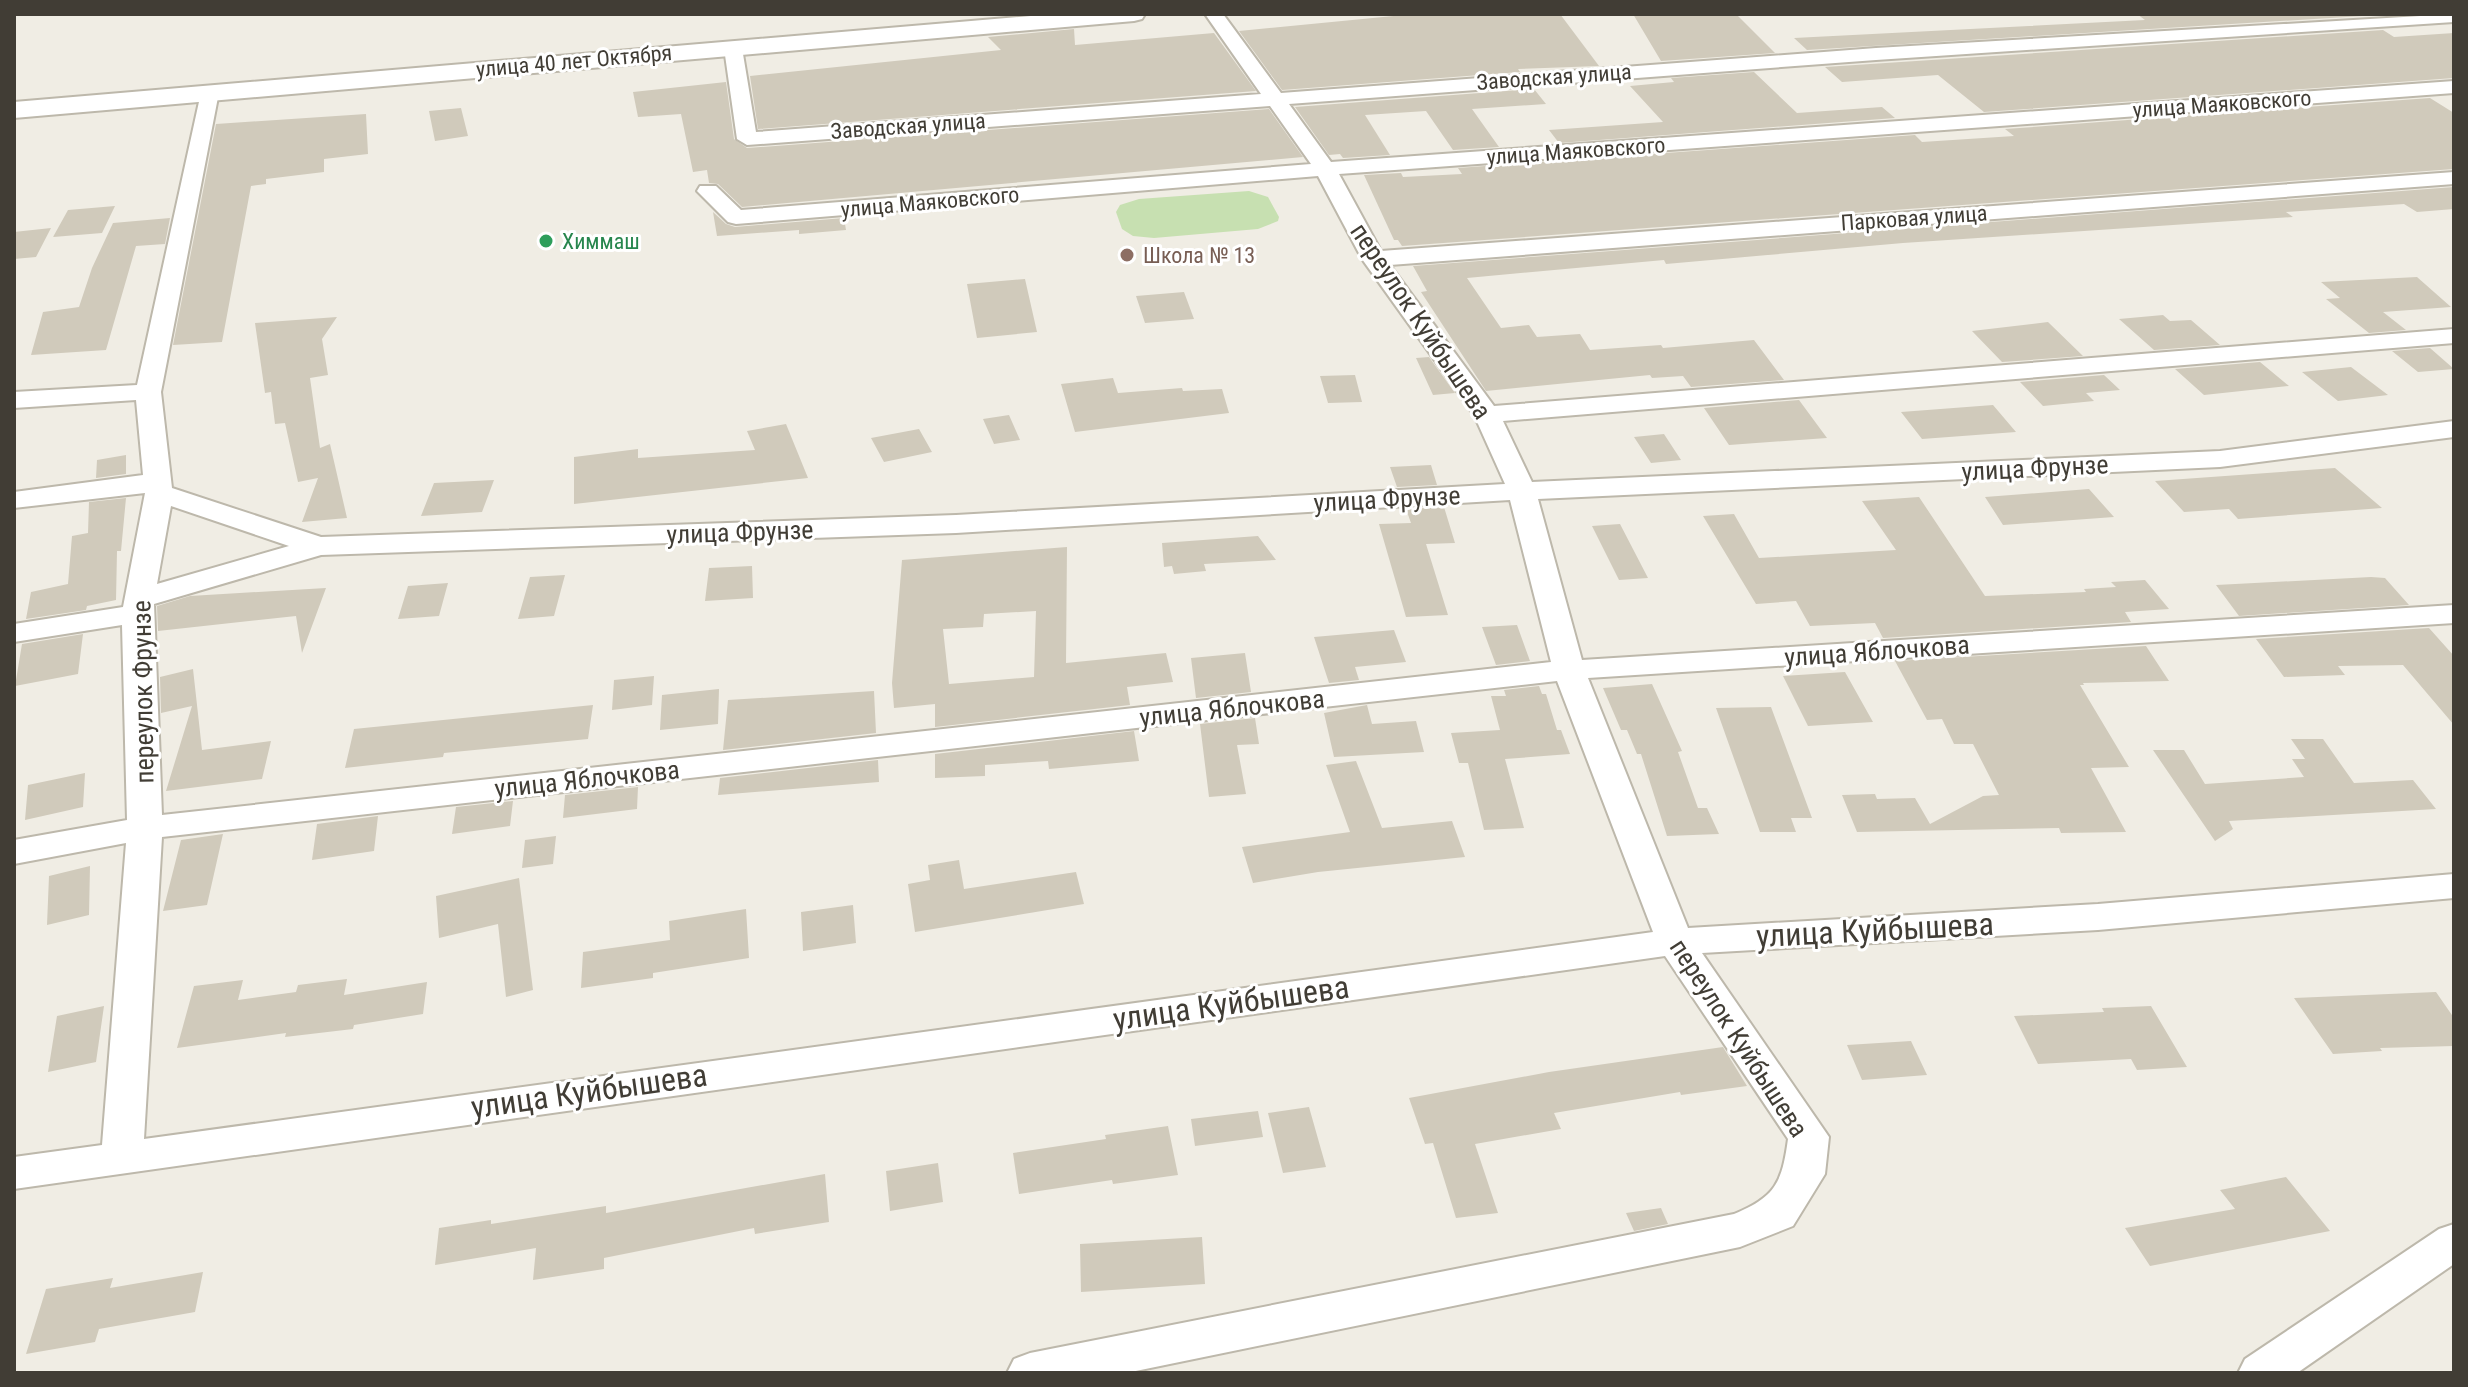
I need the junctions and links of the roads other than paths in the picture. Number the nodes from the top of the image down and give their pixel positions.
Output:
1 (1134, 14) edge
2 (1214, 14) edge
3 (2454, 17) edge
4 (1018, 19) edge
5 (733, 48) junction
6 (2454, 87) edge
7 (209, 92) junction
8 (1275, 98) junction
9 (14, 110) edge
10 (1325, 169) junction
11 (2454, 178) edge
12 (708, 191) dead end
13 (1374, 259) junction
14 (2454, 336) edge
15 (148, 392) junction
16 (14, 400) edge
17 (1487, 414) junction
18 (2454, 429) edge
19 (158, 487) junction
20 (1522, 491) junction
21 (14, 500) edge
22 (319, 546) junction
23 (138, 606) junction
24 (2454, 614) edge
25 (14, 633) edge
26 (1569, 670) junction
27 (145, 828) junction
28 (14, 852) edge
29 (2454, 886) edge
30 (1675, 942) junction
31 (122, 1156) junction
32 (14, 1173) edge
33 (2454, 1241) edge
34 (1030, 1373) edge
35 (2261, 1373) edge

1 - 4 street, улица 40 лет Октября
2 - 8 street, переулок Куйбышева
3 - 8 street, Заводская улица
4 - 5 street, улица 40 лет Октября
5 - 7 street, улица 40 лет Октября
5 - 8 street, Заводская улица
6 - 10 street, улица Маяковского
7 - 9 street, улица 40 лет Октября
7 - 15 street, переулок Фрунзе
8 - 10 street, переулок Куйбышева
10 - 12 street, улица Маяковского
10 - 13 street, переулок Куйбышева
11 - 13 street, Парковая улица
13 - 17 street, переулок Куйбышева
14 - 17 street
15 - 16 street
15 - 19 street, переулок Фрунзе
17 - 20 street, переулок Куйбышева
18 - 20 street, улица Фрунзе
19 - 21 street
19 - 22 street, улица Фрунзе
19 - 23 street, переулок Фрунзе
20 - 22 street, улица Фрунзе
20 - 26 street, переулок Куйбышева
22 - 23 street, улица Фрунзе
23 - 25 street, улица Фрунзе
23 - 27 street, переулок Фрунзе
24 - 26 street, улица Яблочкова
26 - 27 street, улица Яблочкова
26 - 30 street, переулок Куйбышева
27 - 28 street, улица Яблочкова
27 - 31 street, переулок Фрунзе
29 - 30 street, улица Куйбышева
30 - 31 street, улица Куйбышева
30 - 34 street, переулок Куйбышева
31 - 32 street, улица Куйбышева
33 - 35 street

